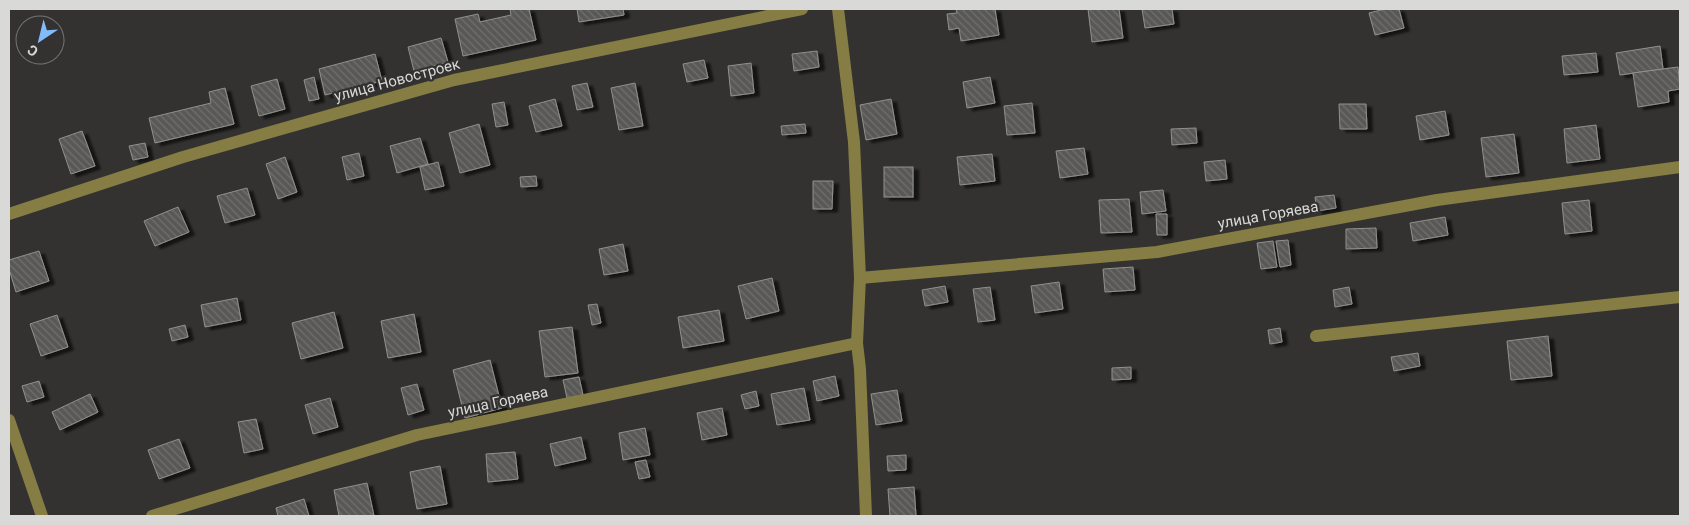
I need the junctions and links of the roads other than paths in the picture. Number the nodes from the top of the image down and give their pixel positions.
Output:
1 (802, 9) edge
2 (838, 9) edge
3 (766, 12) edge
4 (1680, 167) edge
5 (9, 214) edge
6 (860, 278) junction
7 (1680, 297) edge
8 (1316, 336) dead end
9 (857, 343) junction
10 (9, 420) edge
11 (42, 516) edge
12 (152, 516) edge
13 (866, 516) edge

1 - 3 street, улица Новостроек
2 - 6 street
3 - 5 street, улица Новостроек
4 - 6 street, улица Горяева
6 - 9 street
7 - 8 street
9 - 12 street, улица Горяева
9 - 13 street
10 - 11 street

